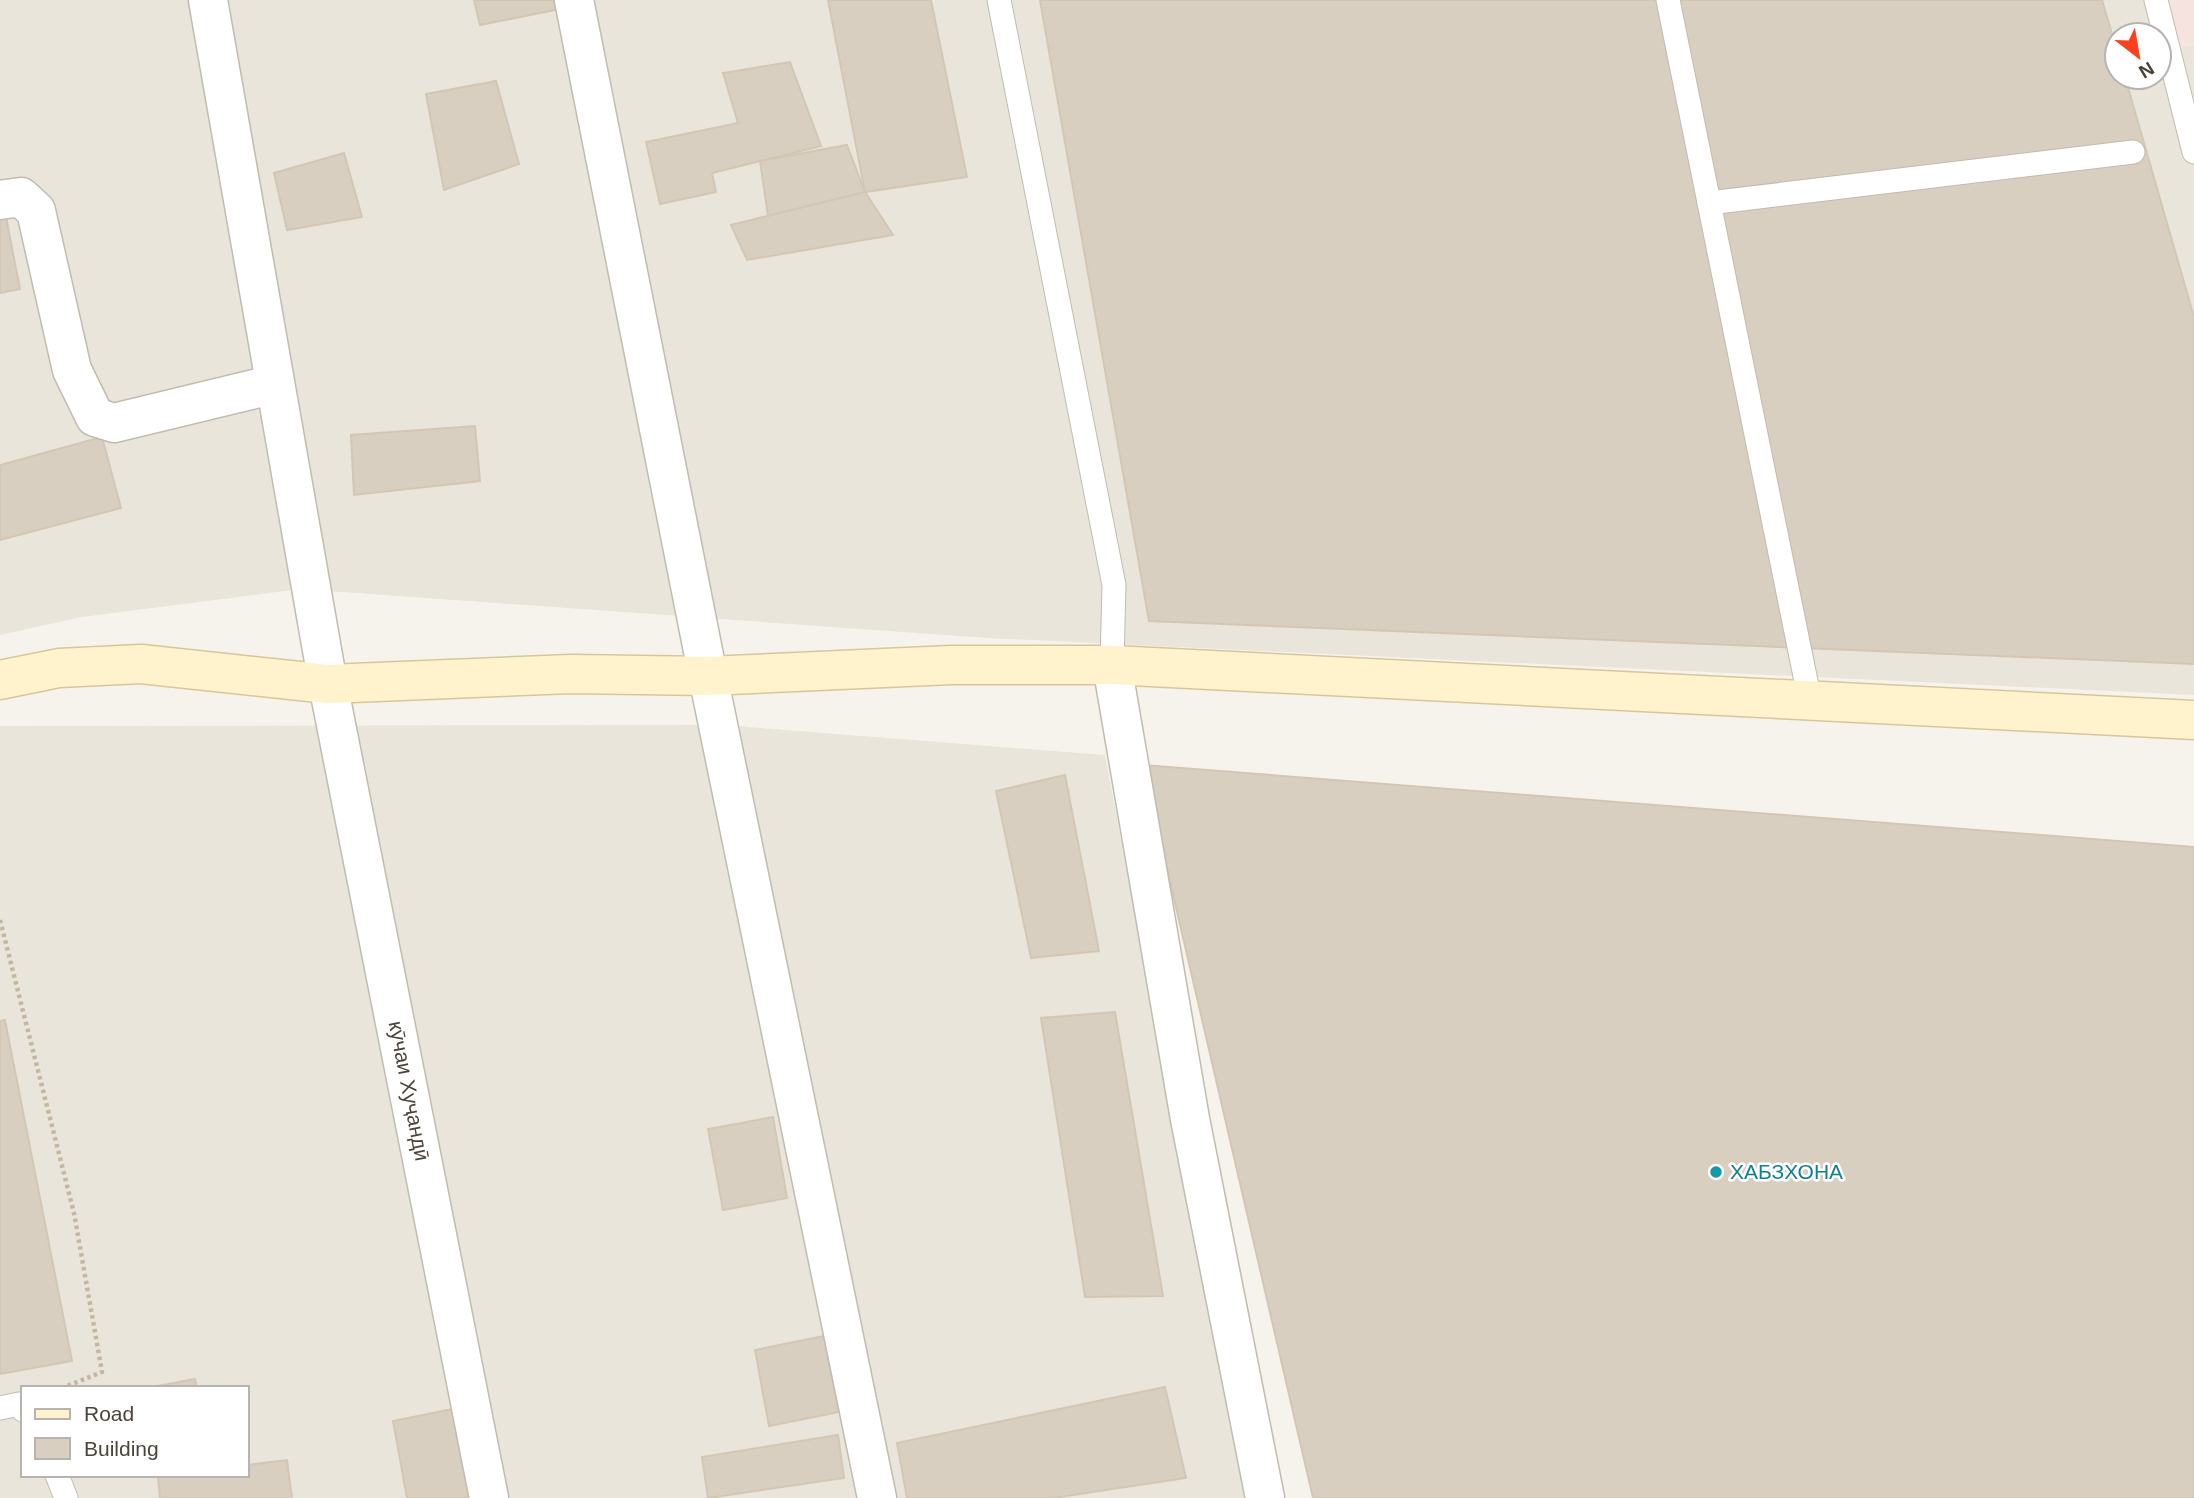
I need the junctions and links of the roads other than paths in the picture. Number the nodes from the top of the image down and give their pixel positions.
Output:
1 (208, 0) edge
2 (574, 0) edge
3 (999, 0) edge
4 (1668, 0) edge
5 (2156, 0) edge
6 (2133, 152) dead end
7 (2194, 152) edge
8 (0, 200) edge
9 (1709, 203) junction
10 (275, 384) junction
11 (1112, 665) junction
12 (708, 676) junction
13 (0, 680) edge
14 (328, 684) junction
15 (1810, 701) junction
16 (2194, 720) edge
17 (21, 1407) edge
18 (0, 1408) edge
19 (58, 1477) edge
20 (66, 1498) edge
21 (489, 1498) edge
22 (877, 1498) edge
23 (1265, 1498) edge

1 - 10 street, кӯчаи Хуҷандӣ
2 - 12 street
3 - 11 lane
4 - 9 lane
5 - 7 lane
6 - 9 lane
8 - 10 street
9 - 15 lane
10 - 14 street, кӯчаи Хуҷандӣ
11 - 12 street
11 - 15 street
11 - 23 street
12 - 14 street
12 - 22 street
13 - 14 street
14 - 21 street, кӯчаи Хуҷандӣ
15 - 16 street
17 - 18 lane
19 - 20 lane

